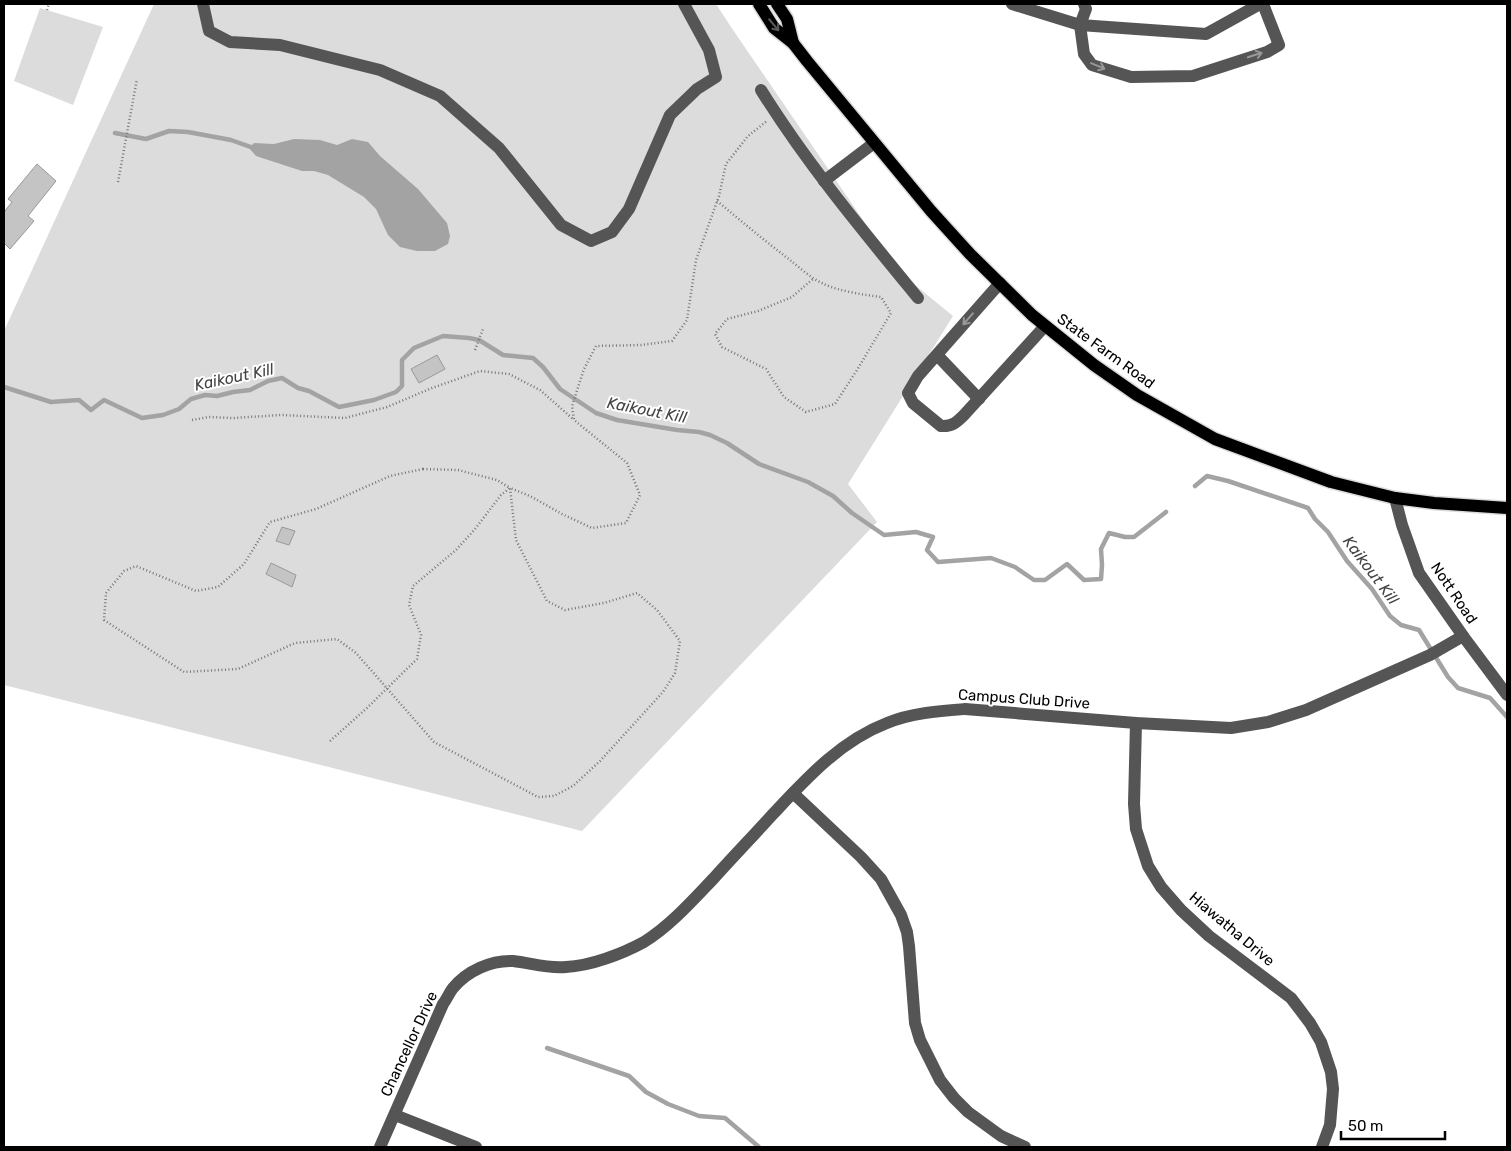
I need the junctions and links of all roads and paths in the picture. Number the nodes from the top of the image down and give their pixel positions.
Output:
1 (49, 4) edge
2 (203, 4) edge
3 (684, 4) edge
4 (759, 4) edge
5 (777, 4) edge
6 (1012, 4) edge
7 (1084, 4) edge
8 (1262, 4) edge
9 (47, 10) dead end
10 (1080, 25) junction
11 (793, 43) junction
12 (137, 79) dead end
13 (762, 90) dead end
14 (776, 114) junction
15 (874, 143) junction
16 (824, 181) junction
17 (118, 182) dead end
18 (717, 201) junction
19 (814, 278) junction
20 (1000, 283) junction
21 (918, 298) dead end
22 (1045, 326) junction
23 (483, 329) dead end
24 (475, 350) dead end
25 (937, 355) junction
26 (979, 399) junction
27 (192, 420) dead end
28 (574, 420) junction
29 (510, 488) junction
30 (1395, 498) junction
31 (1507, 508) edge
32 (1463, 636) junction
33 (387, 688) junction
34 (1507, 695) edge
35 (1136, 723) junction
36 (330, 741) dead end
37 (793, 793) junction
38 (453, 988) joint
39 (395, 1115) junction
40 (380, 1147) edge
41 (476, 1147) edge
42 (1025, 1147) edge
43 (1322, 1147) edge

1 - 9 path
2 - 3 street
4 -> 11 main road, State Farm Road
5 - 11 main road, State Farm Road
6 - 10 street
7 - 10 street
8 - 10 street
10 -> 8 street
11 - 15 main road, State Farm Road
12 - 17 path
13 - 14 street
14 - 16 street
14 - 18 path
15 - 16 street
15 - 20 main road, State Farm Road
16 - 21 street
18 - 19 path
18 - 28 path
19 - 19 path
20 - 22 main road, State Farm Road
20 -> 25 street
22 - 26 street
22 - 30 main road, State Farm Road
23 - 24 path
25 - 26 street
25 - 26 street
27 - 28 path
28 - 29 path
29 - 33 path
29 - 33 path
29 - 33 path
30 - 31 main road, State Farm Road
30 - 32 street, Nott Road
32 - 34 street, Nott Road
32 - 35 street, Campus Club Drive
33 - 36 path
35 - 37 street, Campus Club Drive
35 - 43 street, Hiawatha Drive
37 - 38 street, Campus Club Drive
37 - 42 street
38 - 39 street, Chancellor Drive
39 - 40 street, Chancellor Drive
39 - 41 street, Chancellor Drive

